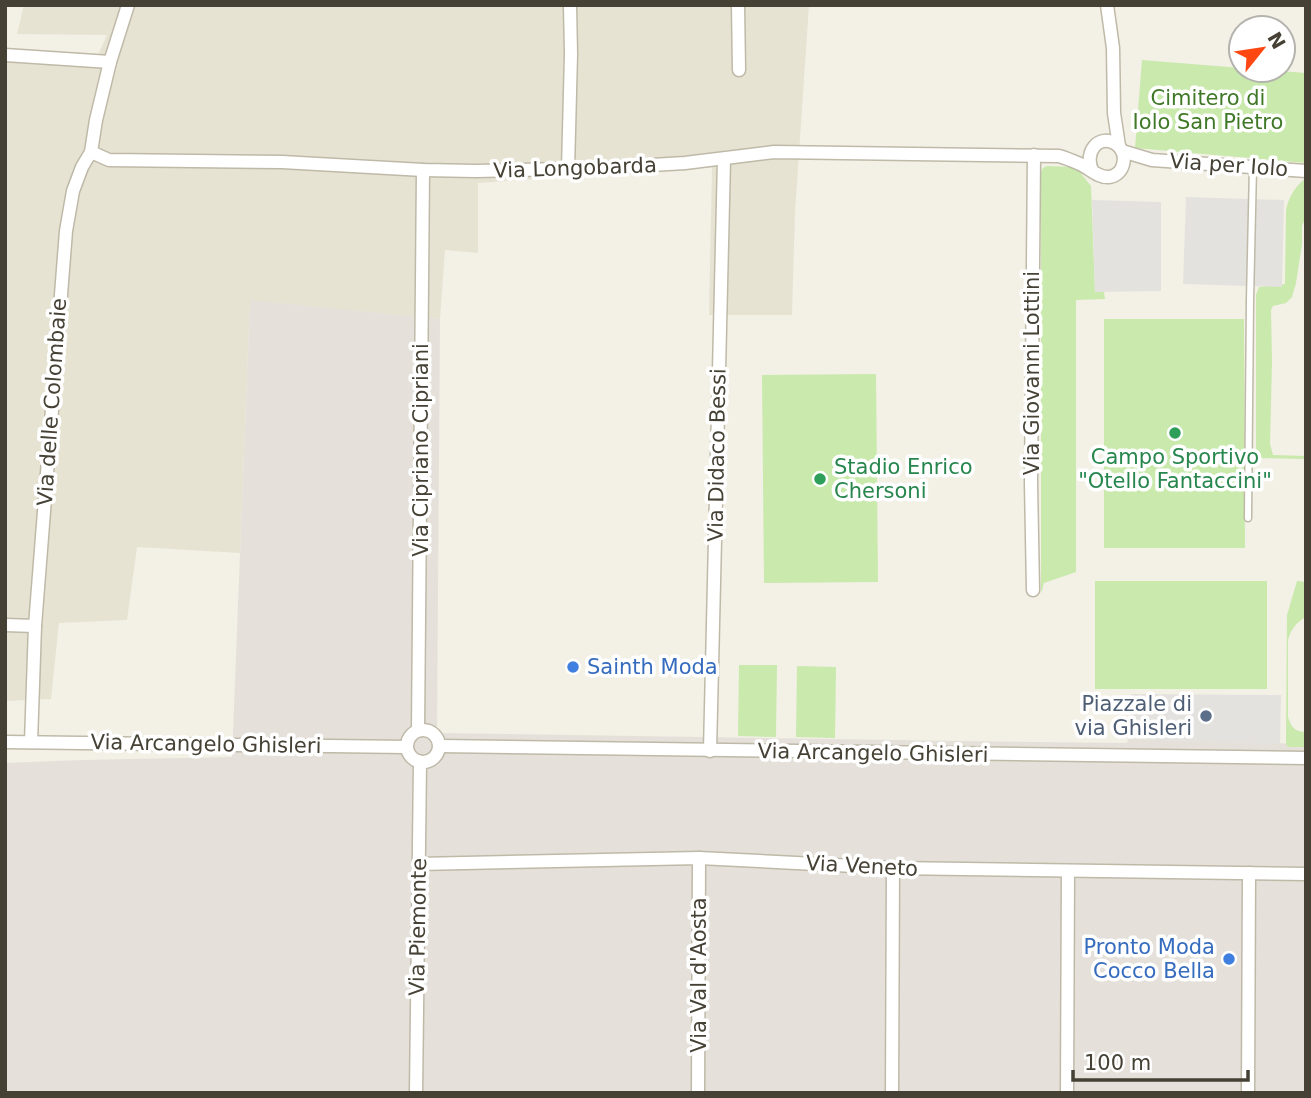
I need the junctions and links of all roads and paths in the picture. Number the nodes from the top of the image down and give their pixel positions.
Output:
1 (128, 5) edge
2 (570, 5) edge
3 (738, 5) edge
4 (1107, 5) edge
5 (5, 55) edge
6 (110, 62) junction
7 (739, 70) dead end
8 (1114, 113) junction
9 (1095, 146) junction
10 (1121, 149) junction
11 (91, 152) junction
12 (1034, 156) junction
13 (1059, 156) junction
14 (724, 159) junction
15 (1152, 160) junction
16 (1123, 167) junction
17 (1253, 167) junction
18 (568, 169) junction
19 (423, 170) junction
20 (1092, 170) junction
21 (1306, 171) edge
22 (1248, 519) dead end
23 (1033, 590) dead end
24 (5, 625) edge
25 (35, 626) junction
26 (418, 730) junction
27 (31, 741) junction
28 (5, 742) edge
29 (439, 746) junction
30 (407, 747) junction
31 (710, 751) junction
32 (1306, 758) edge
33 (420, 762) junction
34 (699, 858) junction
35 (419, 864) junction
36 (893, 868) junction
37 (1068, 871) junction
38 (1249, 873) junction
39 (1306, 874) edge
40 (416, 1093) edge
41 (698, 1093) edge
42 (892, 1093) edge
43 (1067, 1093) edge
44 (1248, 1093) edge

1 - 6 street, Via delle Colombaie
2 - 18 street
3 - 7 street
4 - 8 street
5 - 6 street
6 - 11 street, Via delle Colombaie
8 - 9 street
8 - 10 street
9 - 10 street, Via Longobarda
9 - 13 street, Via Longobarda
9 - 20 street
10 - 15 street, Via per Iolo
10 - 16 street
11 - 19 street, Via Longobarda
11 - 25 street, Via delle Colombaie
12 - 13 street, Via Longobarda
12 - 14 street, Via Longobarda
12 - 23 street, Via Giovanni Lottini
13 - 20 street, Via Longobarda
14 - 18 street, Via Longobarda
14 - 31 street, Via Didaco Bessi
15 - 16 street, Via per Iolo
15 - 17 street, Via per Iolo
16 - 20 street, Via Longobarda
17 - 21 street, Via per Iolo
17 - 22 lane
18 - 19 street, Via Longobarda
19 - 26 street, Via Cipriano Cipriani
24 - 25 street
25 - 27 street, Via delle Colombaie
26 - 29 street
26 - 30 street
27 - 28 street, Via Arcangelo Ghisleri
27 - 30 street, Via Arcangelo Ghisleri
29 - 31 street, Via Arcangelo Ghisleri
29 - 33 street
30 - 33 street
31 - 32 street, Via Arcangelo Ghisleri
33 - 35 street, Via Piemonte
34 - 35 street, Via Veneto
34 - 36 street, Via Veneto
34 - 41 street, Via Val d'Aosta
35 - 40 street, Via Piemonte
36 - 37 street, Via Veneto
36 - 42 street
37 - 38 street, Via Veneto
37 - 43 street
38 - 39 street, Via Veneto
38 - 44 street

